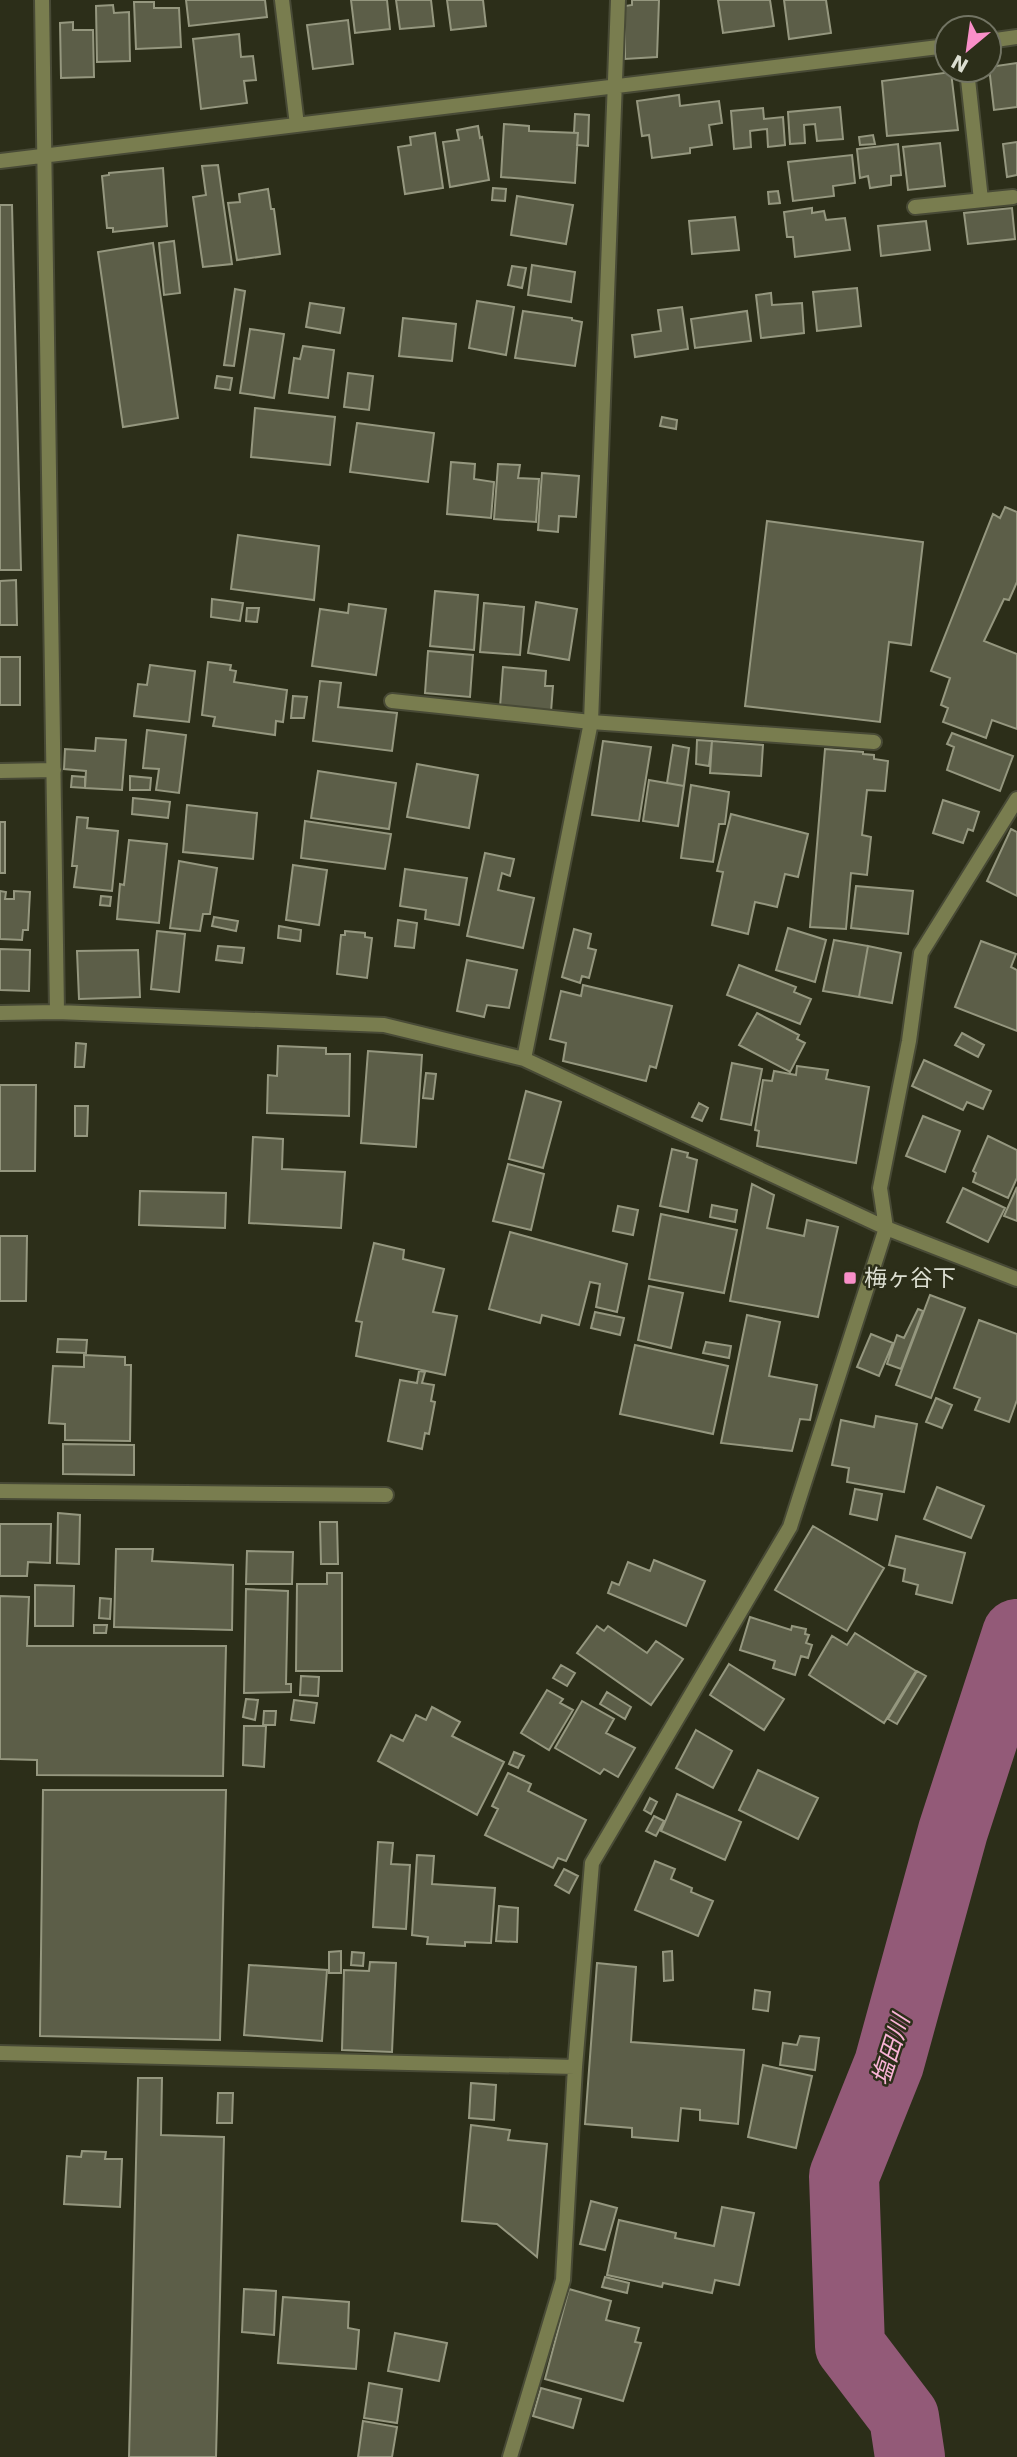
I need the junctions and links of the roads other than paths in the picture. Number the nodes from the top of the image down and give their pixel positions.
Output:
1 (42, 0) edge
2 (282, 0) edge
3 (618, 0) edge
4 (933, 48) edge
5 (969, 84) edge
6 (616, 86) junction
7 (297, 125) junction
8 (45, 156) junction
9 (0, 161) edge
10 (1013, 197) dead end
11 (981, 200) junction
12 (915, 207) dead end
13 (392, 701) dead end
14 (591, 722) junction
15 (874, 742) dead end
16 (54, 770) junction
17 (0, 771) edge
18 (1017, 799) edge
19 (57, 1012) junction
20 (0, 1013) edge
21 (524, 1059) junction
22 (886, 1228) junction
23 (1017, 1279) edge
24 (0, 1491) edge
25 (386, 1495) dead end
26 (0, 2053) edge
27 (575, 2067) junction
28 (510, 2457) edge

1 - 8 street
2 - 7 street
3 - 6 street
4 - 6 street
5 - 11 street
6 - 7 street
6 - 14 street
7 - 8 street
8 - 9 street
8 - 16 street
10 - 11 street
11 - 12 street
13 - 14 street
14 - 15 street
14 - 21 street
16 - 17 street
16 - 19 street
18 - 22 street
19 - 20 street
19 - 21 street
21 - 22 street
22 - 23 street
22 - 27 street
24 - 25 street
26 - 27 street
27 - 28 street

